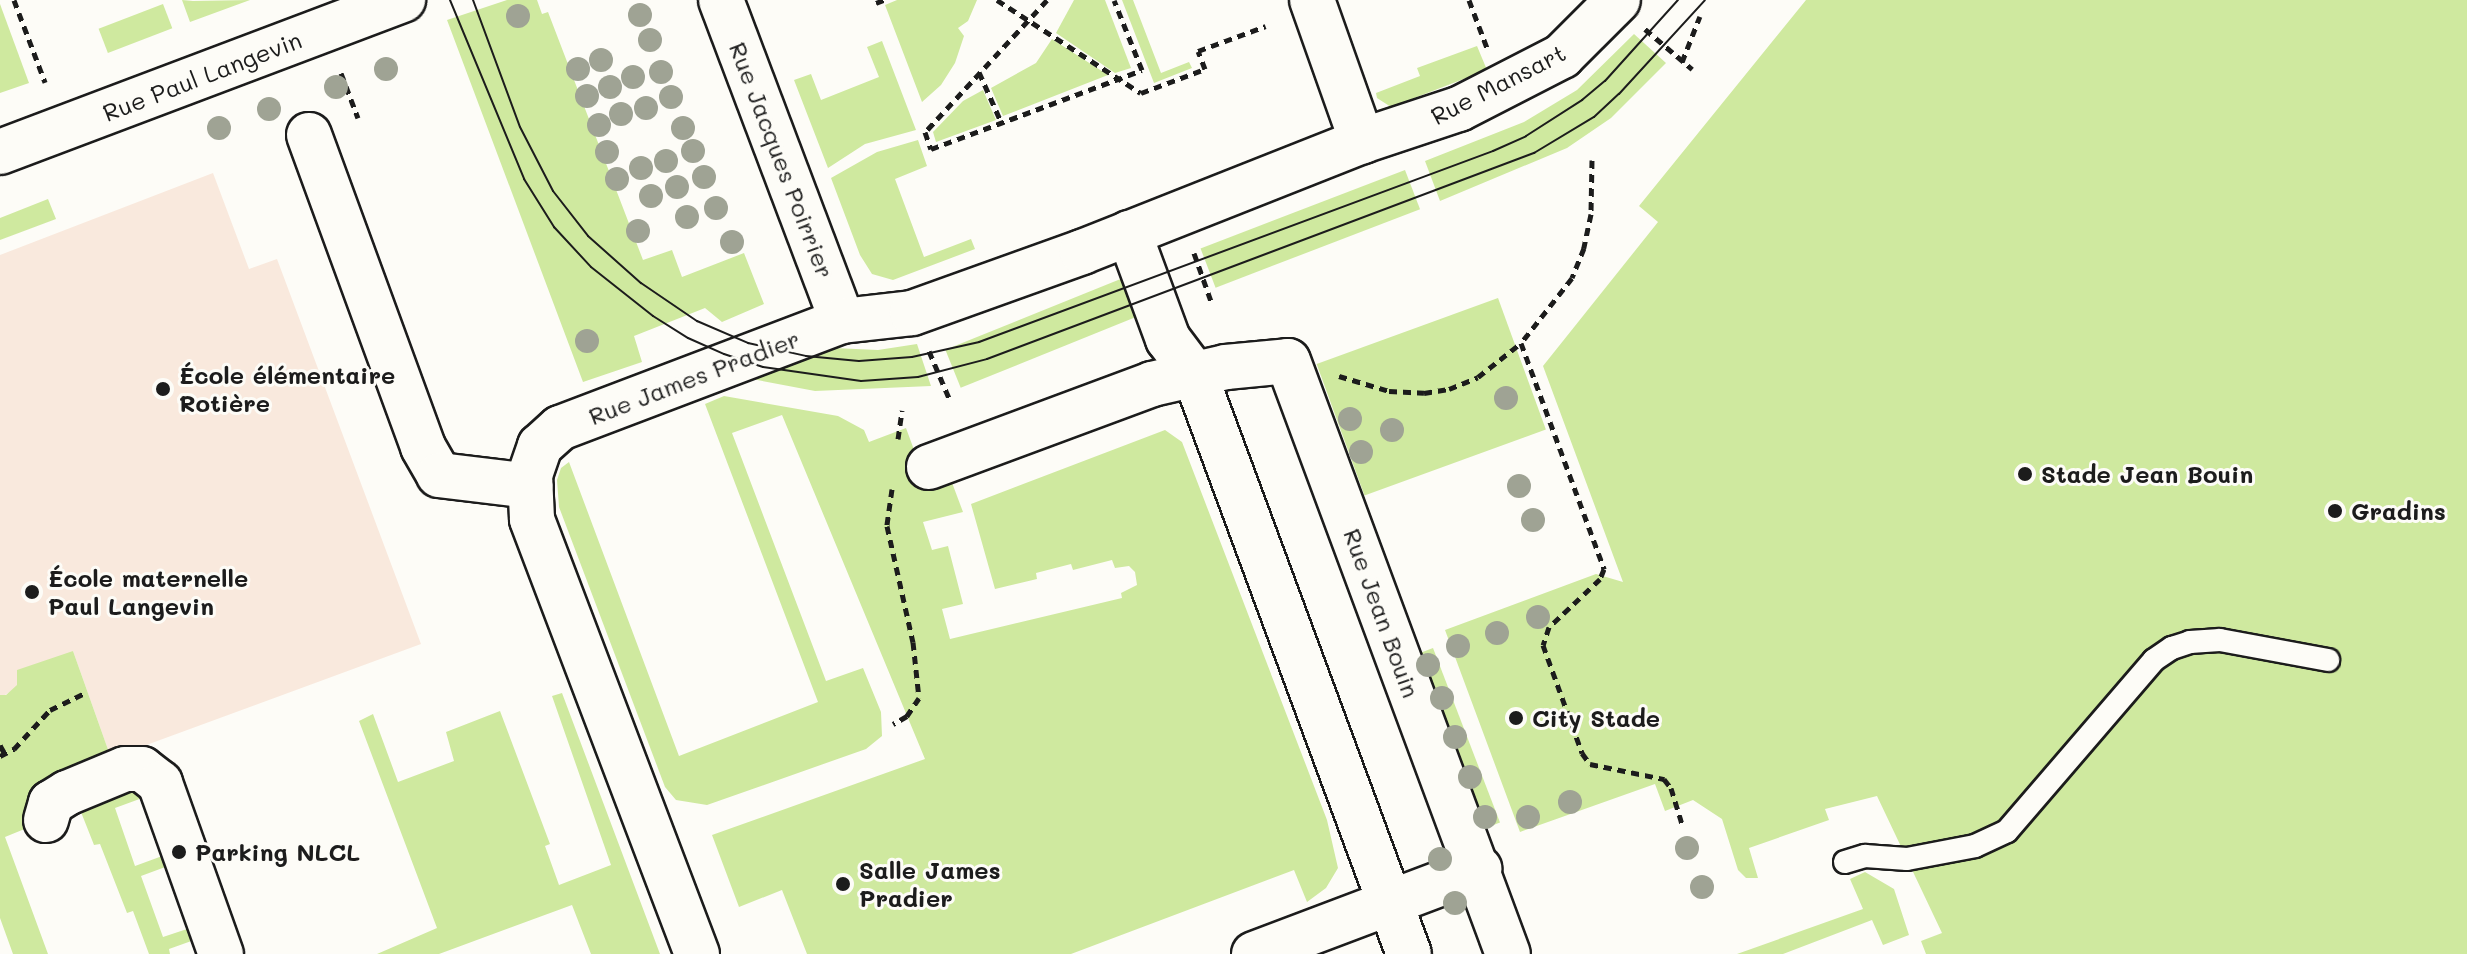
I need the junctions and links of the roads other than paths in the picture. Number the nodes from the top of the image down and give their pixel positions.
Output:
1 (403, 0) edge
2 (721, 0) edge
3 (1312, 0) edge
4 (1617, 2) edge
5 (309, 135) dead end
6 (1362, 141) junction
7 (0, 152) edge
8 (1129, 233) junction
9 (842, 321) junction
10 (1195, 375) junction
11 (906, 468) road end
12 (530, 486) junction
13 (2328, 660) dead end
14 (46, 820) dead end
15 (1845, 862) dead end
16 (1479, 869) junction
17 (1392, 902) junction
18 (221, 954) edge
19 (697, 954) edge
20 (1254, 954) edge
21 (1409, 954) edge
22 (1508, 954) edge

1 - 7 street, Rue Paul Langevin
2 - 9 street, Rue Jacques Poirrier
3 - 6 street
4 - 6 street, Rue Mansart
5 - 12 street
6 - 8 street, Rue James Pradier
8 - 9 street, Rue James Pradier
8 - 10 street
9 - 12 street, Rue James Pradier
10 - 11 street
10 - 16 street, Rue Jean Bouin
10 - 17 street
12 - 19 street, Rue James Pradier
13 - 15 lane
14 - 18 street
16 - 17 street
16 - 22 street, Rue Jean Bouin
17 - 20 street
17 - 21 street

